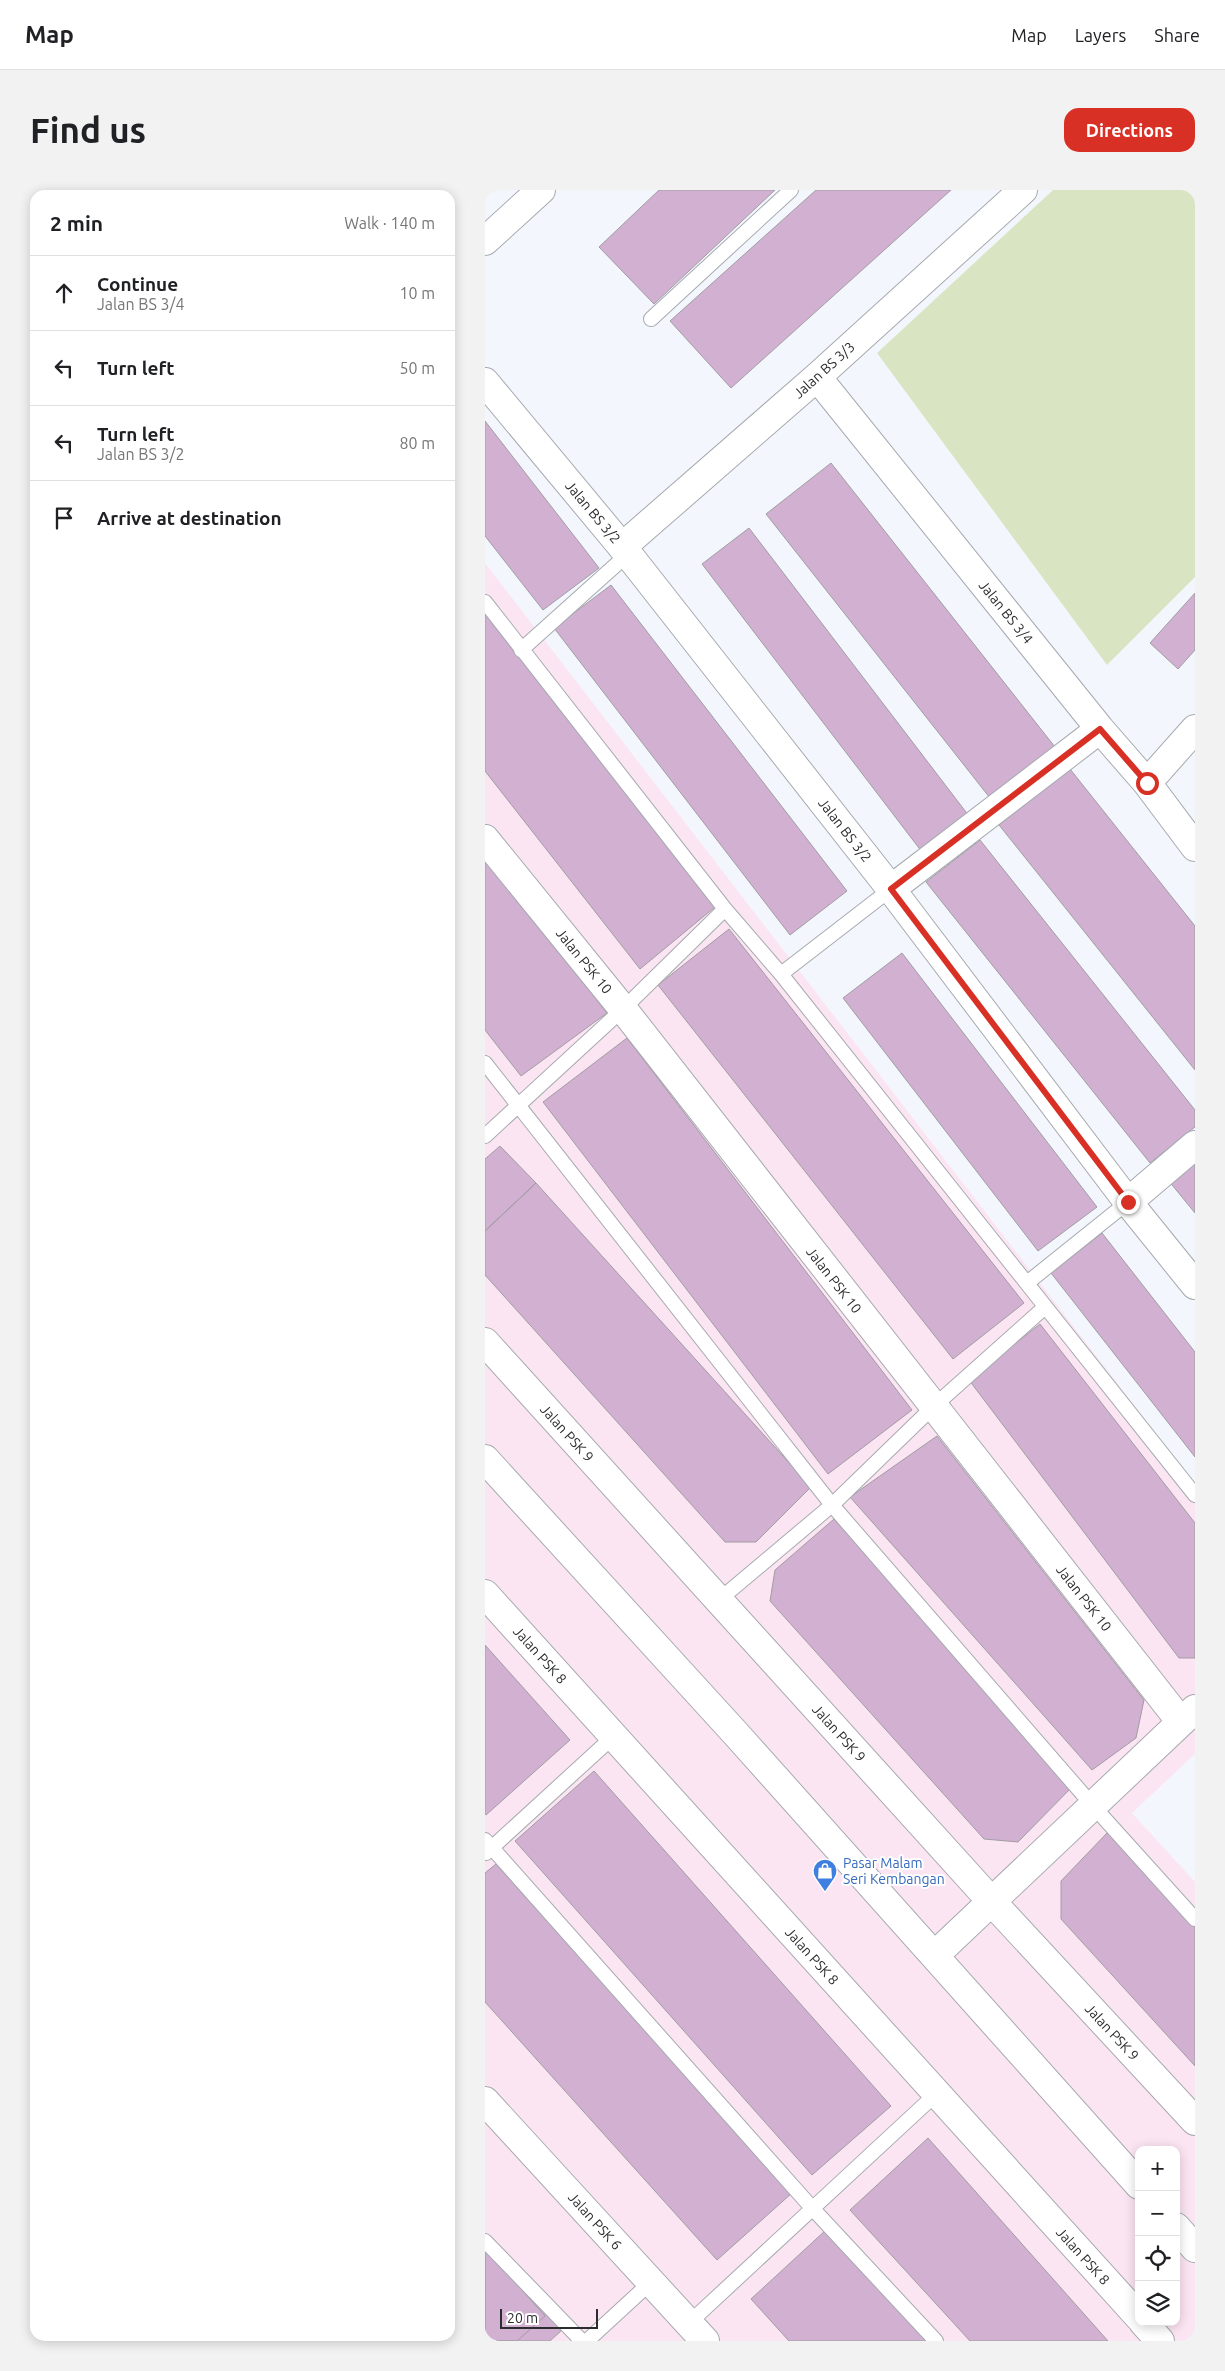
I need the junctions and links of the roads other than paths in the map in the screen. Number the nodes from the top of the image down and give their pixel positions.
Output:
1 (541, 190) edge
2 (791, 190) edge
3 (1023, 190) edge
4 (485, 241) edge
5 (651, 319) dead end
6 (817, 377) junction
7 (485, 382) edge
8 (625, 550) junction
9 (485, 602) edge
10 (521, 650) junction
11 (1100, 729) junction
12 (1195, 729) edge
13 (1147, 783) junction
14 (485, 839) edge
15 (1195, 847) edge
16 (891, 889) junction
17 (725, 909) junction
18 (781, 974) junction
19 (623, 1009) junction
20 (485, 1063) edge
21 (519, 1106) junction
22 (485, 1136) edge
23 (1195, 1145) edge
24 (1128, 1202) junction
25 (1027, 1283) junction
26 (1195, 1285) edge
27 (1045, 1307) junction
28 (485, 1342) edge
29 (933, 1407) junction
30 (485, 1459) edge
31 (1195, 1495) edge
32 (832, 1505) junction
33 (485, 1594) edge
34 (719, 1600) junction
35 (1188, 1716) edge
36 (614, 1736) junction
37 (1093, 1807) junction
38 (487, 1847) edge
39 (992, 1902) junction
40 (1195, 1919) edge
41 (935, 1955) junction
42 (937, 2094) junction
43 (485, 2101) edge
44 (1195, 2121) edge
45 (1135, 2180) edge
46 (813, 2209) junction
47 (1180, 2231) edge
48 (485, 2241) edge
49 (1195, 2248) edge
50 (651, 2282) junction
51 (1135, 2313) edge
52 (1147, 2326) edge
53 (697, 2332) edge
54 (582, 2341) edge
55 (587, 2341) edge
56 (936, 2341) edge
57 (1160, 2341) edge

1 - 4 street
2 - 5 lane
3 - 6 street, Jalan BS 3/3
6 - 8 street, Jalan BS 3/3
6 - 11 street, Jalan BS 3/4
7 - 8 street, Jalan BS 3/2
8 - 10 lane
8 - 16 street, Jalan BS 3/2
9 - 10 lane
10 - 17 lane
11 - 13 street, Jalan BS 3/4
11 - 16 street
12 - 13 street
13 - 15 street, Jalan BS 3/4
14 - 19 street, Jalan PSK 10
16 - 18 lane
16 - 24 street, Jalan BS 3/2
17 - 18 lane
17 - 19 lane
18 - 25 lane
19 - 21 lane
19 - 29 street, Jalan PSK 10
20 - 21 lane
21 - 22 lane
21 - 32 lane
23 - 24 street
24 - 25 lane
24 - 26 street, Jalan BS 3/2
25 - 27 lane
27 - 29 lane
27 - 31 lane
28 - 34 street, Jalan PSK 9
29 - 32 lane
29 - 35 street, Jalan PSK 10
30 - 41 street
32 - 34 lane
32 - 37 lane
33 - 36 street, Jalan PSK 8
34 - 39 street, Jalan PSK 9
35 - 37 street
36 - 38 lane
36 - 42 street, Jalan PSK 8
37 - 39 street
37 - 40 lane
38 - 46 lane
39 - 41 street
39 - 44 street, Jalan PSK 9
41 - 45 street
42 - 46 lane
42 - 51 street, Jalan PSK 8
43 - 50 street, Jalan PSK 6
46 - 53 lane
46 - 56 lane
47 - 49 street
48 - 54 lane
50 - 53 street, Jalan PSK 6
50 - 55 lane
52 - 57 street

